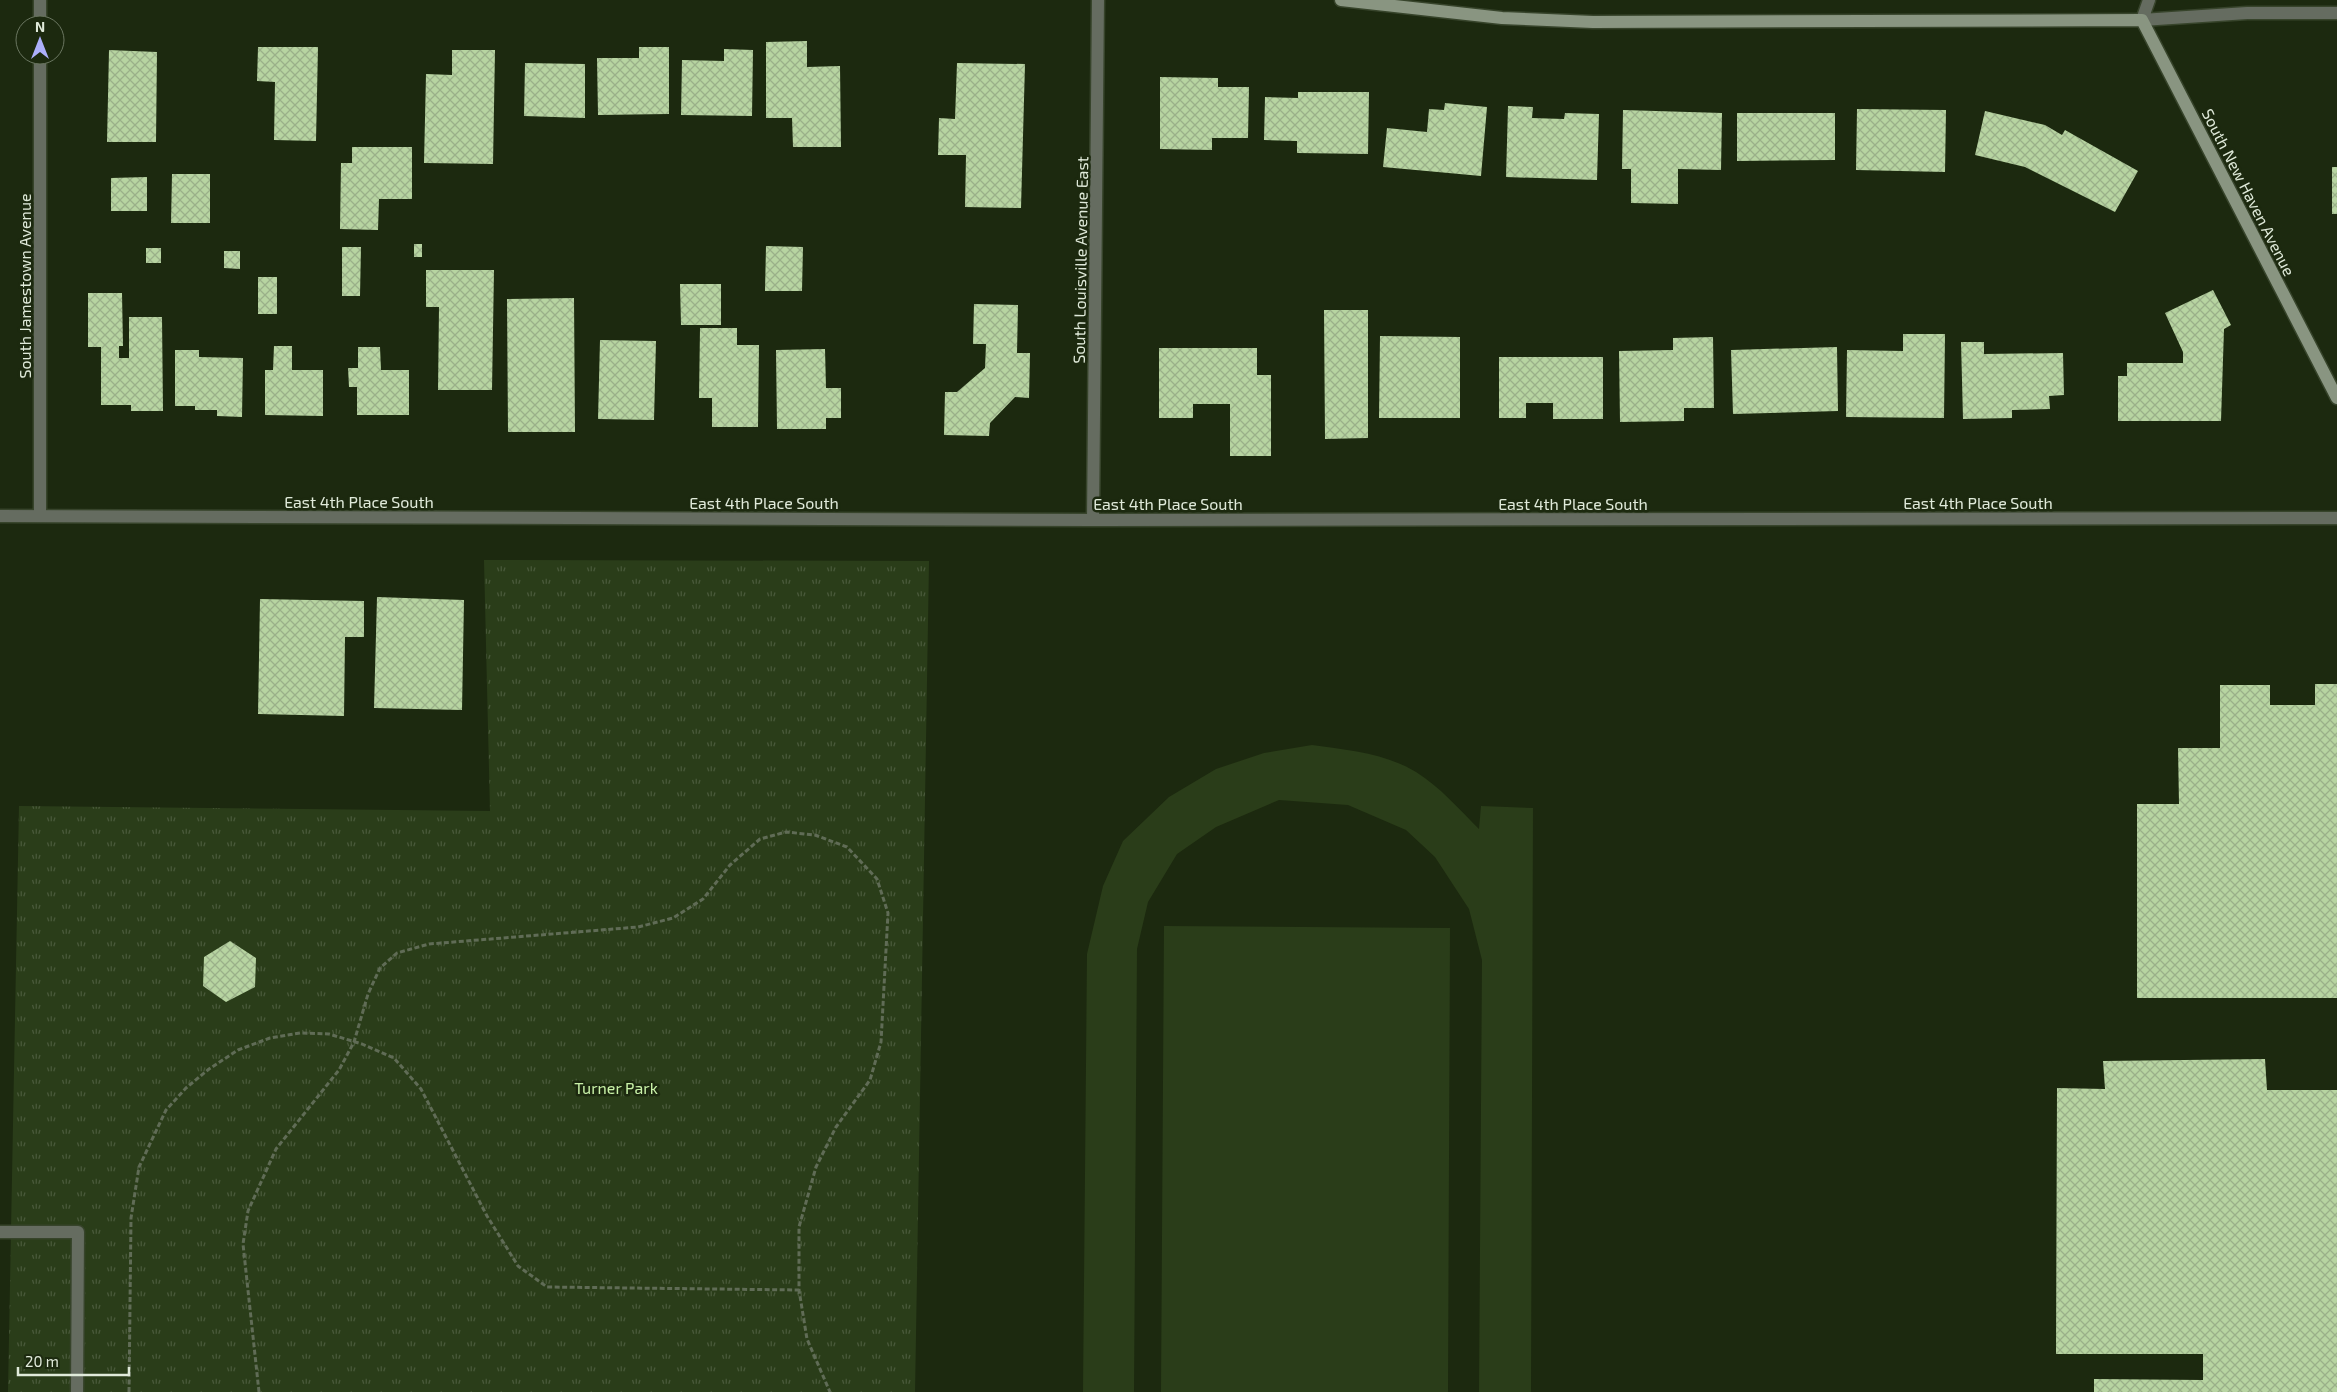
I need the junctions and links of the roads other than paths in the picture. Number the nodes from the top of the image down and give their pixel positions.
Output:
1 (40, 0) edge
2 (1098, 0) edge
3 (1341, 0) edge
4 (2149, 0) edge
5 (2337, 13) edge
6 (40, 15) edge
7 (2142, 20) junction
8 (40, 65) edge
9 (2337, 398) edge
10 (0, 516) edge
11 (40, 516) junction
12 (2337, 518) edge
13 (1093, 520) junction
14 (0, 1232) edge
15 (76, 1392) edge

1 - 6 street
2 - 13 street, South Louisville Avenue East
3 - 7 street
4 - 7 street
5 - 7 street
7 - 9 street, South New Haven Avenue
8 - 11 street, South Jamestown Avenue
10 - 11 street, East 4th Place South
11 - 13 street, East 4th Place South
12 - 13 street, East 4th Place South
14 - 15 street

